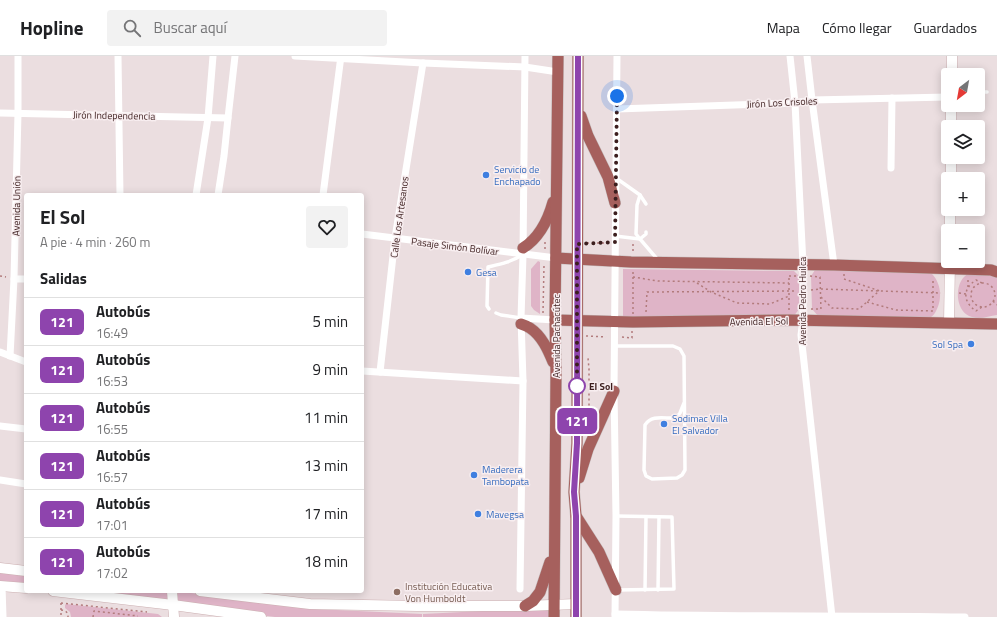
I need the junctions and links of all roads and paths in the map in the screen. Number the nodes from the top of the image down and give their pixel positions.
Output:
1 (18, 56) edge
2 (118, 56) edge
3 (213, 56) edge
4 (236, 56) edge
5 (295, 56) edge
6 (525, 56) edge
7 (558, 56) edge
8 (578, 56) edge
9 (617, 56) edge
10 (790, 56) edge
11 (807, 56) edge
12 (952, 56) edge
13 (341, 57) edge
14 (423, 63) junction
15 (525, 67) junction
16 (952, 68) edge
17 (558, 72) junction
18 (892, 98) junction
19 (941, 98) edge
20 (812, 100) junction
21 (795, 103) junction
22 (578, 107) junction
23 (616, 109) junction
24 (0, 113) edge
25 (18, 113) junction
26 (118, 115) junction
27 (208, 118) junction
28 (228, 118) junction
29 (891, 168) dead end
30 (616, 178) junction
31 (120, 193) edge
32 (196, 193) edge
33 (218, 193) edge
34 (323, 193) edge
35 (556, 194) junction
36 (640, 195) junction
37 (615, 203) junction
38 (646, 204) dead end
39 (646, 232) dead end
40 (364, 234) edge
41 (395, 238) junction
42 (615, 239) junction
43 (640, 239) junction
44 (556, 241) junction
45 (577, 244) junction
46 (523, 251) junction
47 (550, 258) junction
48 (577, 259) junction
49 (615, 261) junction
50 (633, 262) junction
51 (660, 262) junction
52 (789, 265) junction
53 (803, 265) junction
54 (838, 266) junction
55 (941, 267) edge
56 (933, 268) junction
57 (950, 268) edge
58 (977, 268) edge
59 (995, 270) edge
60 (633, 277) junction
61 (820, 277) dead end
62 (14, 279) junction
63 (24, 280) edge
64 (697, 282) junction
65 (789, 283) junction
66 (982, 283) junction
67 (820, 289) junction
68 (802, 291) junction
69 (879, 291) junction
70 (882, 291) junction
71 (711, 292) junction
72 (789, 292) junction
73 (933, 293) junction
74 (789, 296) junction
75 (966, 296) junction
76 (971, 296) junction
77 (821, 297) junction
78 (993, 301) junction
79 (867, 302) junction
80 (997, 305) edge
81 (982, 307) junction
82 (489, 309) dead end
83 (496, 313) dead end
84 (543, 320) junction
85 (555, 320) junction
86 (789, 320) junction
87 (803, 320) junction
88 (521, 321) junction
89 (577, 321) junction
90 (821, 321) junction
91 (615, 322) junction
92 (632, 322) junction
93 (646, 322) junction
94 (949, 323) junction
95 (997, 324) edge
96 (632, 338) dead end
97 (614, 346) junction
98 (0, 352) edge
99 (10, 356) junction
100 (24, 361) edge
101 (364, 371) edge
102 (380, 372) junction
103 (556, 372) junction
104 (523, 381) junction
105 (614, 391) junction
106 (684, 403) junction
107 (0, 426) edge
108 (24, 429) edge
109 (0, 480) edge
110 (24, 484) edge
111 (574, 492) junction
112 (576, 516) junction
113 (616, 516) junction
114 (646, 517) junction
115 (659, 517) junction
116 (554, 542) junction
117 (0, 568) edge
118 (24, 571) edge
119 (1, 586) edge
120 (24, 588) edge
121 (520, 589) dead end
122 (616, 590) junction
123 (645, 590) junction
124 (658, 590) junction
125 (70, 593) edge
126 (172, 593) edge
127 (234, 593) edge
128 (269, 595) edge
129 (576, 604) junction
130 (173, 605) junction
131 (554, 605) junction
132 (524, 606) junction
133 (61, 610) junction
134 (138, 611) junction
135 (152, 612) dead end
136 (138, 616) edge
137 (615, 616) edge
138 (832, 616) edge
139 (3, 617) edge
140 (61, 617) edge
141 (68, 617) edge
142 (93, 617) edge
143 (174, 617) edge
144 (261, 617) edge
145 (554, 617) edge
146 (576, 617) edge
147 (917, 617) edge
148 (965, 617) edge

1 - 25 street, Avenida Unión
2 - 26 street
3 - 27 street
4 - 28 street
5 - 13 street
6 - 15 street
7 - 17 main road, Avenida Pachacútec
8 - 22 main road, Avenida Pachacútec
9 - 23 street
10 - 21 street, Avenida Pedro Huilca
11 - 20 street
12 - 16 street
13 - 14 street
13 - 34 street
14 - 15 street
14 - 41 street, Calle Los Artesanos
15 - 17 street
15 - 46 street
17 - 35 main road, Avenida Pachacútec
18 - 19 street, Jirón Los Crisoles
18 - 20 street, Jirón Los Crisoles
18 - 29 street
20 - 21 street, Jirón Los Crisoles
20 - 54 street
21 - 23 street, Jirón Los Crisoles
21 - 53 street, Avenida Pedro Huilca
22 - 37 main road
22 - 45 main road, Avenida Pachacútec
23 - 30 street
24 - 25 street, Jirón Independencia
25 - 26 street, Jirón Independencia
25 - 62 street, Avenida Unión
26 - 27 street, Jirón Independencia
26 - 31 street
27 - 28 street, Jirón Independencia
27 - 32 street
28 - 33 street
30 - 36 lane
30 - 37 street
35 - 44 main road, Avenida Pachacútec
35 - 46 main road
36 - 38 lane
36 - 43 lane
37 - 42 street
39 - 43 lane
40 - 41 street, Pasaje Simón Bolívar
41 - 46 street, Pasaje Simón Bolívar
41 - 102 street, Calle Los Artesanos
42 - 43 lane
42 - 45 path
42 - 49 street
42 - 50 path
43 - 51 lane
44 - 47 main road, Avenida Pachacútec
44 - 47 path
45 - 48 main road, Avenida Pachacútec
46 - 47 street
46 - 82 lane
46 - 88 street
47 - 48 main road
47 - 84 path
47 - 85 main road, Avenida Pachacútec
48 - 49 main road
48 - 89 main road, Avenida Pachacútec
49 - 50 main road
49 - 91 street
50 - 51 main road
50 - 60 path
51 - 52 main road
52 - 53 main road
52 - 65 path
53 - 54 main road
53 - 68 street, Avenida Pedro Huilca
54 - 56 main road
54 - 70 path
55 - 56 main road
56 - 73 path
57 - 94 street
58 - 59 main road
60 - 64 path
60 - 92 path
61 - 67 path
62 - 63 street
62 - 99 street, Avenida Unión
64 - 65 path
64 - 71 path
65 - 72 path
66 - 75 path
66 - 76 path
66 - 78 path
67 - 68 path
67 - 69 path
67 - 77 path
68 - 72 path
68 - 87 street, Avenida Pedro Huilca
69 - 70 path
69 - 79 path
70 - 73 path
71 - 72 path
71 - 74 path
71 - 93 path
72 - 74 path
73 - 79 path
74 - 86 path
75 - 76 path
75 - 81 path
76 - 81 path
77 - 79 path
77 - 90 path
78 - 80 path
78 - 81 path
83 - 88 lane
84 - 85 street, Avenida El Sol
84 - 88 street, Avenida El Sol
85 - 89 main road, Avenida El Sol
85 - 103 main road, Avenida Pachacútec
86 - 87 main road, Avenida El Sol
86 - 93 main road, Avenida El Sol
87 - 90 main road, Avenida El Sol
87 - 138 street, Avenida Pedro Huilca
88 - 103 main road
88 - 104 street
89 - 91 main road, Avenida El Sol
89 - 111 main road, Avenida Pachacútec
90 - 94 main road, Avenida El Sol
91 - 92 main road, Avenida El Sol
91 - 97 street
92 - 93 main road, Avenida El Sol
92 - 96 path
94 - 95 main road, Avenida El Sol
97 - 105 street
97 - 106 lane
98 - 99 street
99 - 100 street
101 - 102 street
102 - 104 street
103 - 116 main road, Avenida Pachacútec
104 - 121 street
105 - 111 main road
105 - 113 street
106 - 106 lane
107 - 108 street
109 - 110 street
111 - 112 main road, Avenida Pachacútec
112 - 122 main road
112 - 129 main road, Avenida Pachacútec
113 - 114 lane
113 - 122 street
114 - 115 lane
114 - 123 lane
115 - 124 lane
115 - 124 lane
116 - 131 main road, Avenida Pachacútec
116 - 132 main road
117 - 118 street
119 - 120 street
119 - 139 street
122 - 123 lane
122 - 137 street
123 - 124 lane
125 - 130 street
126 - 130 street
127 - 128 street
128 - 132 street
129 - 131 street
129 - 146 main road, Avenida Pachacútec
130 - 143 street
130 - 144 street
131 - 132 street
131 - 145 main road, Avenida Pachacútec
133 - 134 path
133 - 140 path
133 - 141 path
134 - 135 path
134 - 136 path
136 - 142 path
137 - 138 street
138 - 147 street
147 - 148 street

